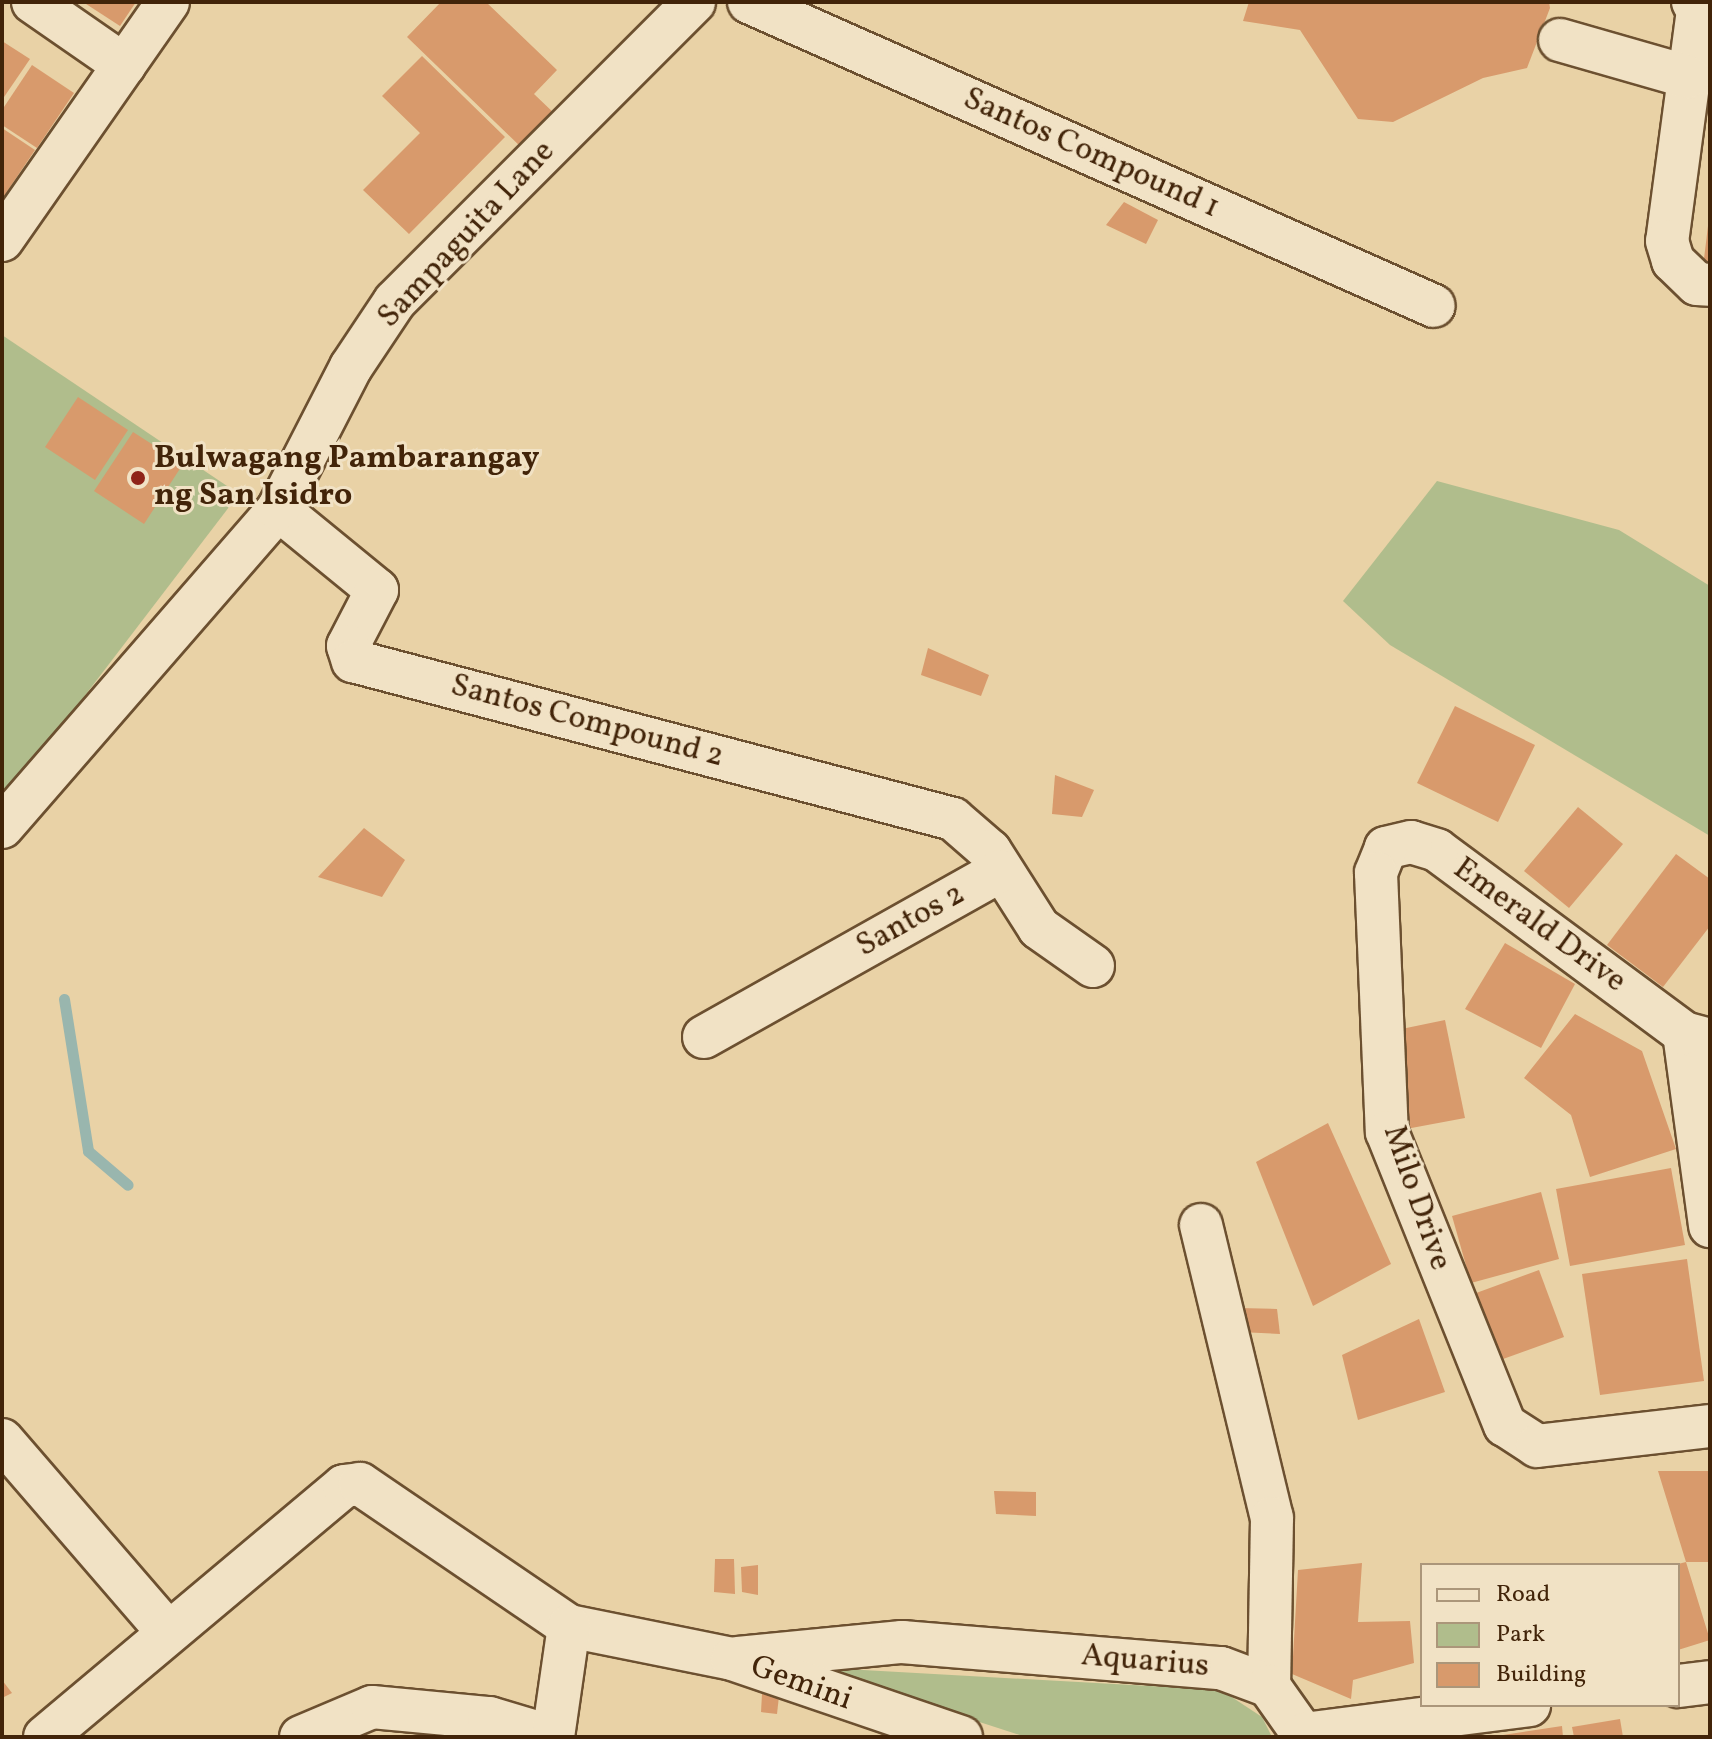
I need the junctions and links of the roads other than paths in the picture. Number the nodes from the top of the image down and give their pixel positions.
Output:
1 (33, 2) edge
2 (168, 2) edge
3 (694, 2) edge
4 (749, 2) edge
5 (1693, 2) edge
6 (1560, 40) dead end
7 (124, 65) junction
8 (1689, 77) junction
9 (2, 240) edge
10 (1710, 285) edge
11 (1434, 306) dead end
12 (278, 509) junction
13 (2, 827) edge
14 (1000, 871) junction
15 (1376, 873) joint
16 (1093, 966) dead end
17 (1697, 1036) edge
18 (704, 1037) dead end
19 (1201, 1225) dead end
20 (1710, 1226) edge
21 (1710, 1426) edge
22 (2, 1440) edge
23 (569, 1626) junction
24 (168, 1632) junction
25 (732, 1659) junction
26 (1710, 1682) edge
27 (1269, 1686) junction
28 (1680, 1686) edge
29 (1514, 1707) edge
30 (1304, 1736) edge
31 (45, 1737) edge
32 (301, 1737) edge
33 (553, 1737) edge
34 (961, 1737) edge

1 - 7 street
2 - 7 street
3 - 12 street, Sampaguita Lane
4 - 11 street, Santos Compound 1
5 - 8 street
6 - 8 street
7 - 9 street
8 - 10 street
12 - 13 street, Sampaguita Lane
12 - 14 street, Santos Compound 2
14 - 16 street, Santos 2
14 - 18 street, Santos 2
15 - 17 street, Emerald Drive
15 - 21 street, Milo Drive
17 - 20 street
19 - 27 street
22 - 24 street
23 - 24 street
23 - 25 street
23 - 33 street
24 - 31 street
25 - 27 street, Aquarius
25 - 34 street, Gemini
26 - 28 street
27 - 30 street
29 - 30 street
32 - 33 street

